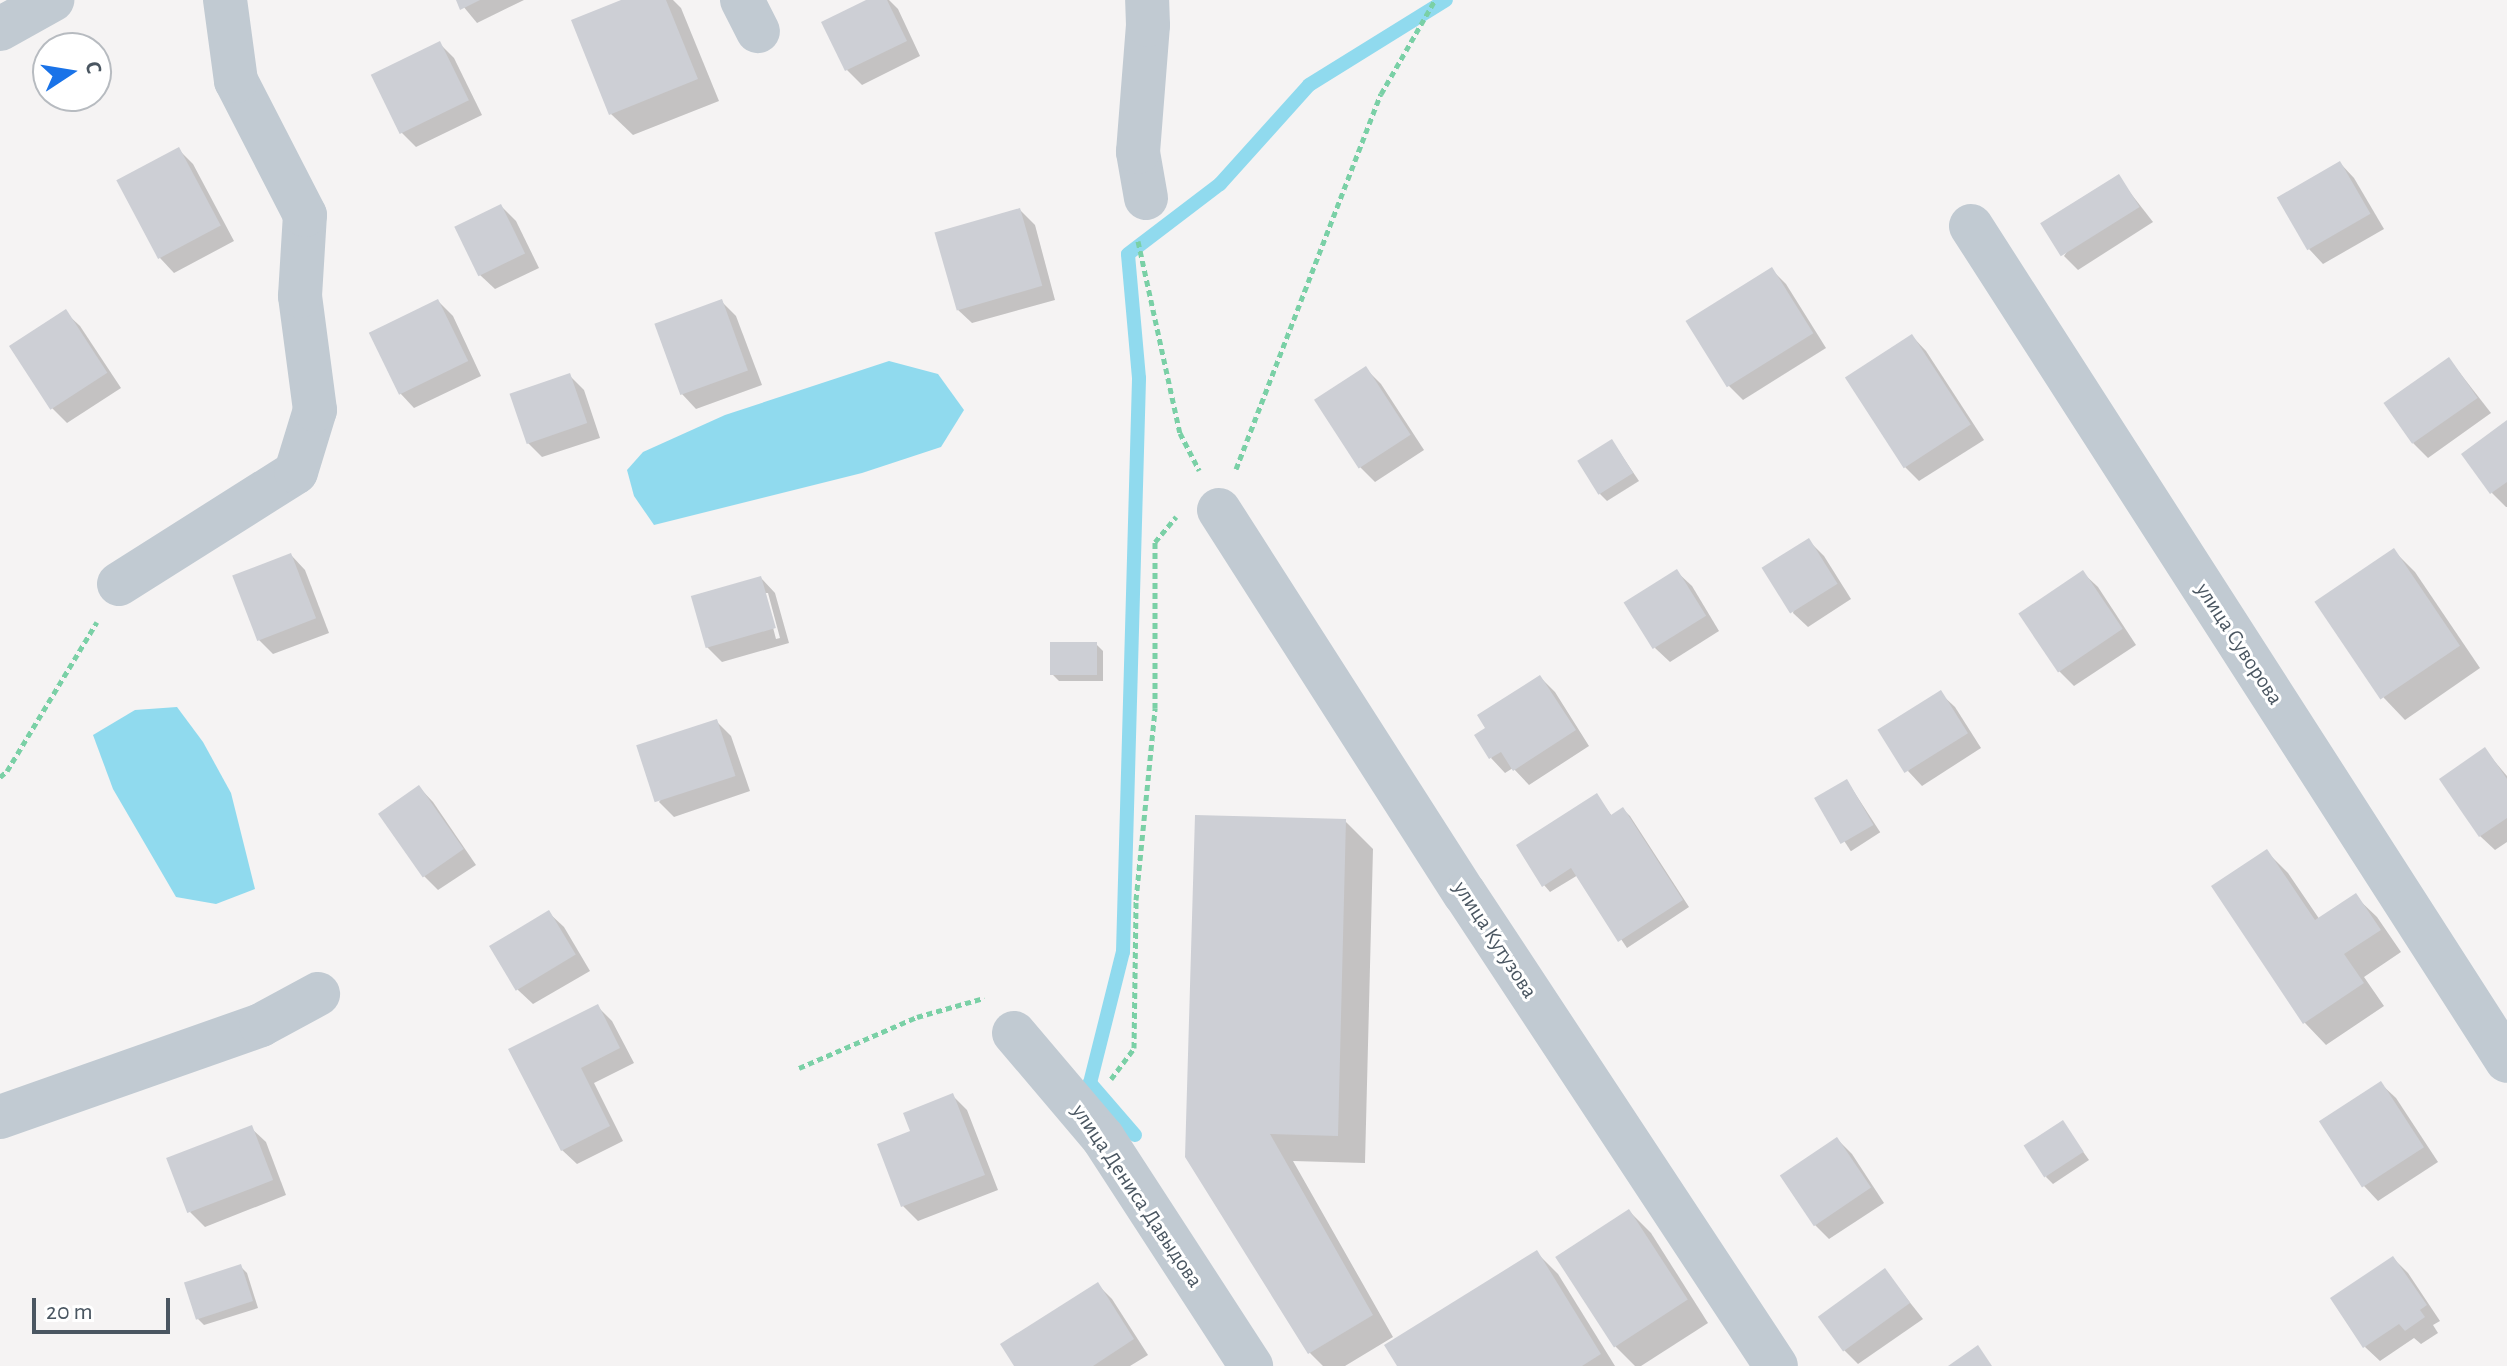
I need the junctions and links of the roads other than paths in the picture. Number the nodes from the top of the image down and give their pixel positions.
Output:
1 (52, 0) edge
2 (225, 0) edge
3 (1147, 0) edge
4 (0, 29) edge
5 (1146, 198) dead end
6 (1971, 226) dead end
7 (1219, 510) road end
8 (119, 584) road end
9 (318, 994) dead end
10 (1014, 1033) road end
11 (2507, 1061) edge
12 (0, 1117) edge
13 (1251, 1366) edge
14 (1776, 1366) edge

1 - 4 street
2 - 8 street
3 - 5 street
6 - 11 street, улица Суворова
7 - 14 street, улица Кутузова
9 - 12 street
10 - 13 street, улица Дениса Давыдова

